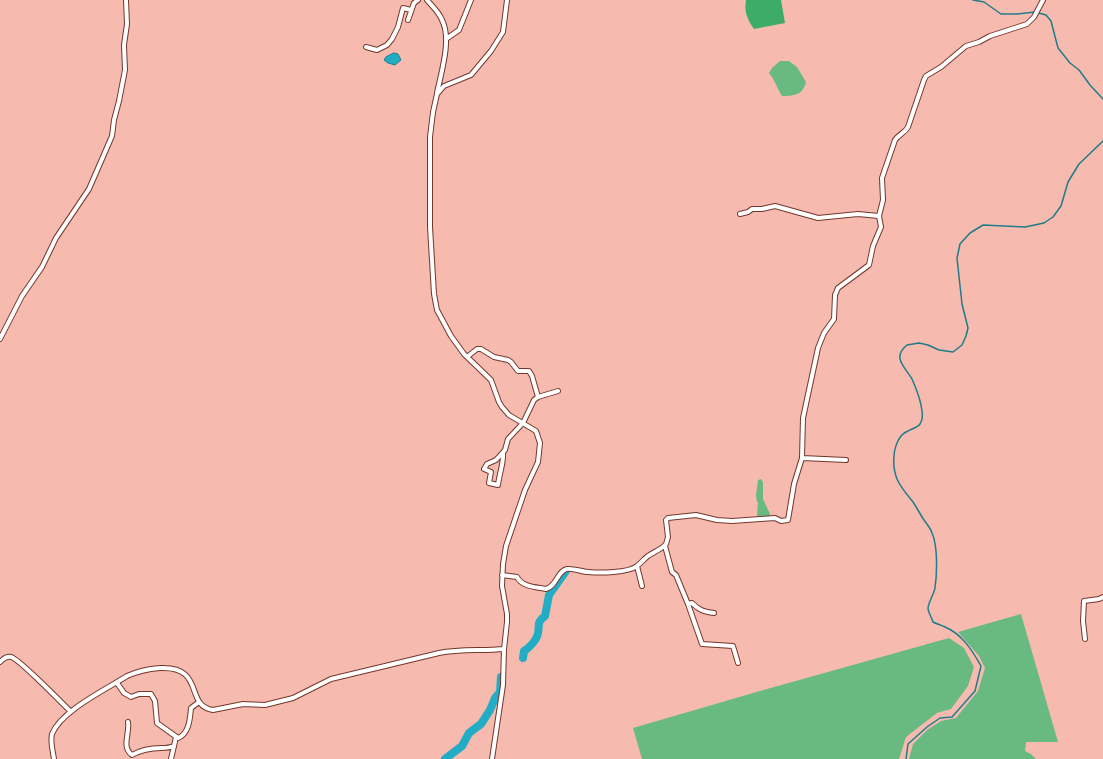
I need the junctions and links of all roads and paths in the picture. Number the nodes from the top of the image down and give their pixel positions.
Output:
1 (126, 0) edge
2 (418, 0) edge
3 (427, 0) edge
4 (472, 0) edge
5 (507, 0) edge
6 (1043, 0) edge
7 (412, 10) junction
8 (408, 20) dead end
9 (446, 39) junction
10 (366, 47) dead end
11 (437, 94) junction
12 (740, 214) dead end
13 (879, 216) junction
14 (0, 339) edge
15 (467, 357) junction
16 (558, 391) dead end
17 (538, 397) junction
18 (524, 423) junction
19 (503, 453) junction
20 (802, 458) junction
21 (846, 460) dead end
22 (665, 546) junction
23 (637, 566) junction
24 (502, 575) junction
25 (642, 586) dead end
26 (1103, 597) edge
27 (688, 604) junction
28 (714, 614) dead end
29 (1085, 639) dead end
30 (504, 649) junction
31 (0, 662) edge
32 (738, 663) dead end
33 (117, 683) junction
34 (199, 702) junction
35 (70, 711) junction
36 (128, 722) dead end
37 (176, 737) junction
38 (174, 746) junction
39 (54, 759) edge
40 (171, 759) edge
41 (492, 759) edge

1 - 14 street
2 - 7 street
3 - 9 street
4 - 9 street
5 - 11 street
6 - 13 street
7 - 8 street
7 - 10 street
9 - 11 street
11 - 15 street
12 - 13 street
13 - 20 street
15 - 17 street
15 - 18 street
16 - 17 street
17 - 18 street
18 - 19 street
18 - 24 street
19 - 19 street
20 - 21 street
20 - 22 street
22 - 23 street
22 - 27 street
23 - 24 street
23 - 25 street
24 - 30 street
26 - 29 street
27 - 28 street
27 - 32 street
30 - 34 street
30 - 41 street
31 - 35 street
33 - 34 street
33 - 35 street
33 - 37 street
34 - 37 street
35 - 39 street
36 - 38 street
37 - 38 street
38 - 40 street

